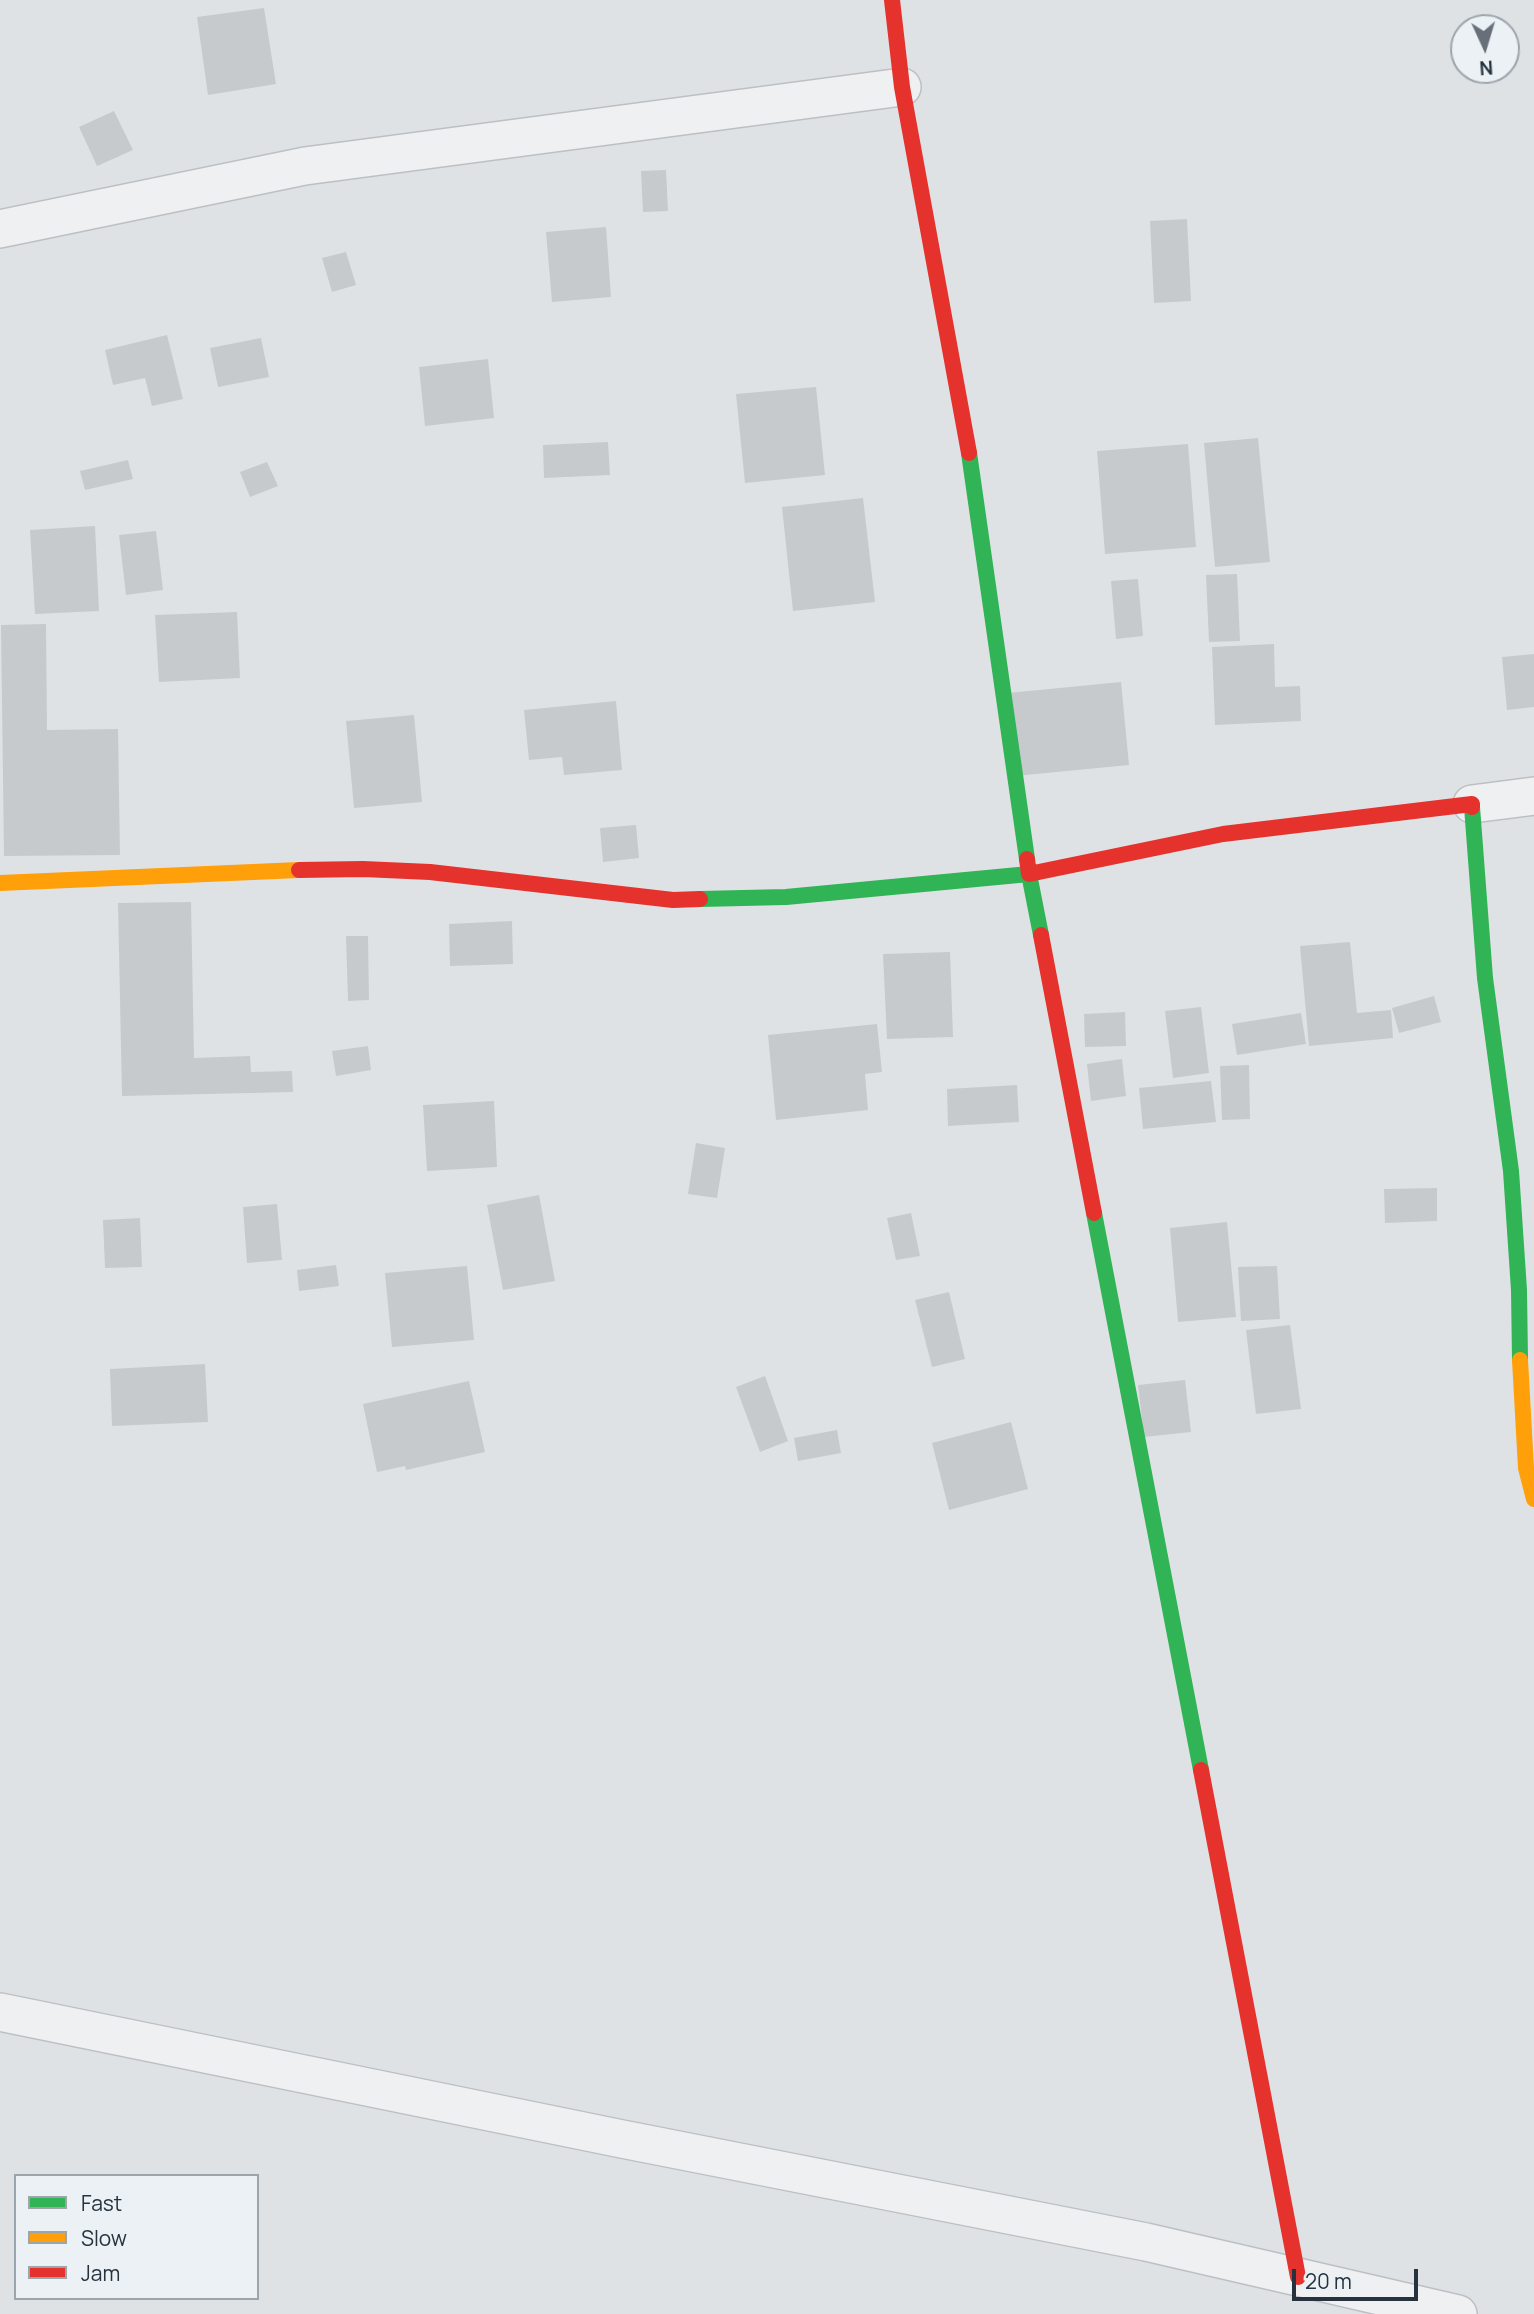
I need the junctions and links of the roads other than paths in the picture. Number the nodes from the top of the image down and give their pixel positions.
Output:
1 (892, 0) edge
2 (902, 87) junction
3 (0, 229) edge
4 (1534, 796) edge
5 (1472, 804) junction
6 (1029, 874) junction
7 (0, 883) edge
8 (1534, 1499) edge
9 (0, 2012) edge
10 (1298, 2277) junction
11 (1458, 2314) edge

1 - 2 street
2 - 3 street
2 - 6 street
4 - 5 street
5 - 6 street
5 - 8 street
6 - 7 street
6 - 10 street
9 - 10 street
10 - 11 street

